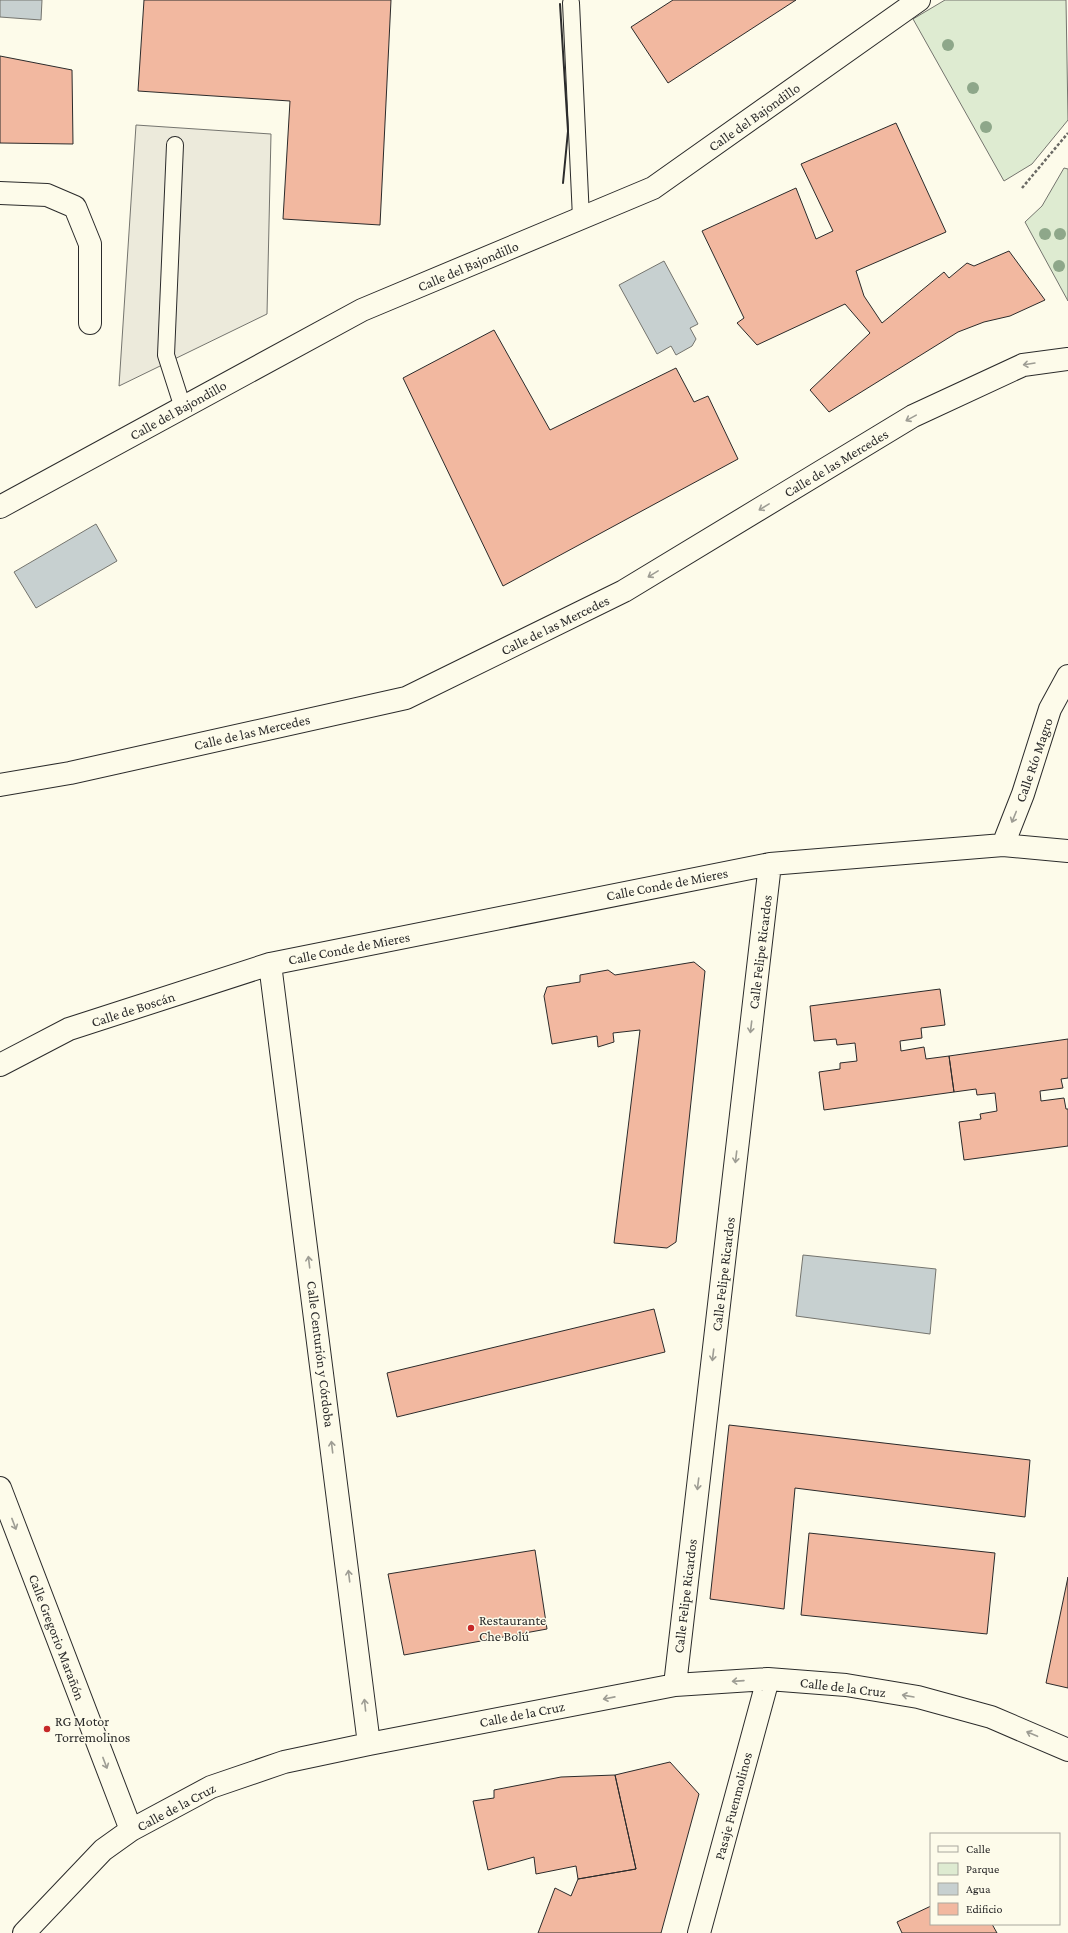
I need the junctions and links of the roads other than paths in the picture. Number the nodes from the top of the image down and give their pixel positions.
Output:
1 (919, 0) edge
2 (571, 3) dead end
3 (175, 145) dead end
4 (0, 193) edge
5 (581, 218) junction
6 (90, 323) dead end
7 (1068, 359) edge
8 (183, 408) junction
9 (0, 507) edge
10 (1068, 676) edge
11 (0, 786) edge
12 (1003, 845) junction
13 (1068, 851) edge
14 (770, 864) junction
15 (270, 964) junction
16 (0, 1065) edge
17 (0, 1488) edge
18 (768, 1679) junction
19 (675, 1685) junction
20 (369, 1744) junction
21 (1068, 1750) edge
22 (131, 1830) junction
23 (24, 1933) edge
24 (699, 1933) edge

1 - 5 street, Calle del Bajondillo
2 - 5 lane
3 - 8 lane
4 - 6 street
5 - 8 street, Calle del Bajondillo
7 -> 11 street, Calle de las Mercedes
8 - 9 street, Calle del Bajondillo
10 -> 12 street, Calle Río Magro
12 - 13 street, Calle Conde de Mieres
12 - 14 street, Calle Conde de Mieres
14 - 15 street, Calle Conde de Mieres
14 -> 19 street, Calle Felipe Ricardos
15 - 16 street, Calle de Boscán
20 -> 15 street, Calle Centurión y Córdoba
17 -> 22 street, Calle Gregorio Marañón
18 -> 19 street, Calle de la Cruz
21 -> 18 street, Calle de la Cruz
18 - 24 street, Pasaje Fuenmolinos
19 -> 20 street, Calle de la Cruz
20 - 22 street, Calle de la Cruz
22 - 23 street, Calle de la Cruz

